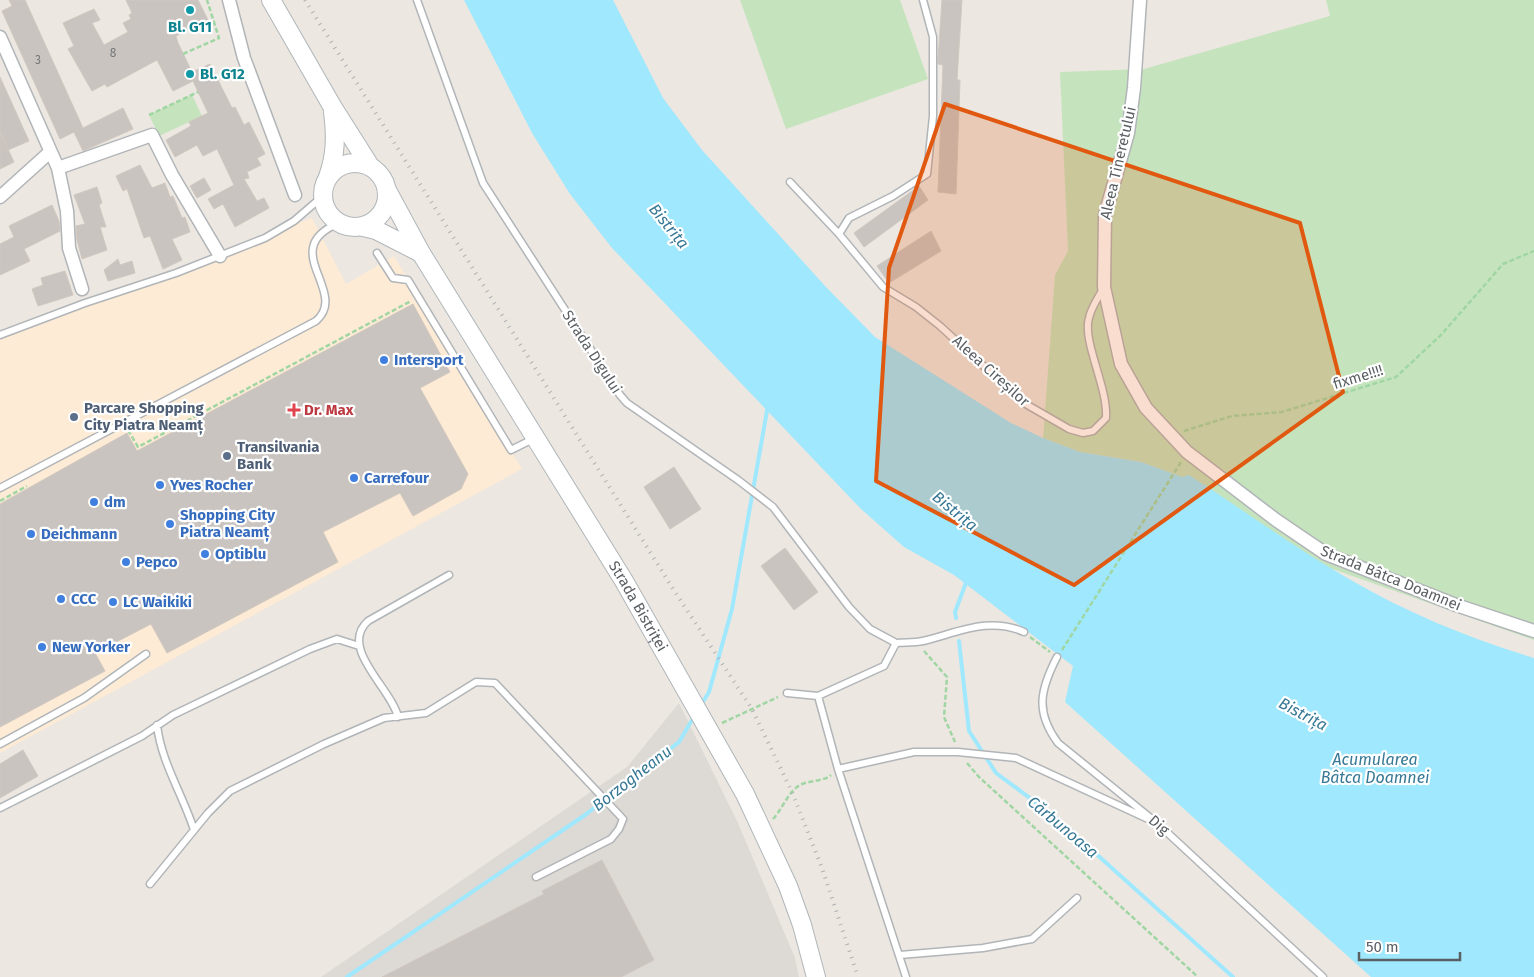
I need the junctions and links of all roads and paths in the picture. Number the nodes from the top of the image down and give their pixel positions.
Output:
1 (208, 0) edge
2 (229, 0) edge
3 (271, 0) edge
4 (417, 0) edge
5 (923, 0) edge
6 (1140, 0) edge
7 (0, 38) edge
8 (183, 54) dead end
9 (198, 92) dead end
10 (332, 106) junction
11 (149, 115) dead end
12 (50, 152) junction
13 (370, 166) junction
14 (58, 168) junction
15 (328, 177) junction
16 (790, 182) dead end
17 (388, 192) junction
18 (295, 195) dead end
19 (323, 196) junction
20 (0, 197) edge
21 (339, 223) junction
22 (363, 227) junction
23 (839, 234) junction
24 (1534, 251) edge
25 (377, 253) dead end
26 (421, 253) junction
27 (220, 256) junction
28 (1104, 287) junction
29 (82, 289) dead end
30 (419, 297) junction
31 (0, 335) edge
32 (120, 435) dead end
33 (1172, 435) junction
34 (536, 438) junction
35 (1187, 452) junction
36 (34, 482) dead end
37 (0, 488) edge
38 (0, 501) edge
39 (449, 575) dead end
40 (1534, 631) edge
41 (1024, 632) joint
42 (918, 641) junction
43 (896, 643) junction
44 (359, 646) junction
45 (146, 654) dead end
46 (1057, 657) junction
47 (786, 694) joint
48 (818, 696) junction
49 (398, 716) junction
50 (157, 726) junction
51 (709, 729) junction
52 (0, 744) edge
53 (958, 752) junction
54 (838, 769) junction
55 (0, 808) edge
56 (1158, 824) junction
57 (194, 830) junction
58 (763, 830) junction
59 (536, 878) dead end
60 (150, 884) dead end
61 (1077, 898) dead end
62 (900, 955) junction
63 (816, 977) edge
64 (906, 977) edge
65 (1198, 977) edge
66 (1323, 977) edge

1 - 8 path
2 - 18 street
3 - 10 main road
4 - 43 lane, Strada Digului
5 - 23 lane
6 - 28 street, Aleea Tineretului
7 - 12 street
9 - 11 path
10 - 13 main road
10 - 15 main road
12 - 14 street
12 - 20 street
13 - 15 main road
13 - 17 main road
14 - 27 street
14 - 29 street
15 - 19 main road
16 - 23 lane, Aleea Cireșilor
17 - 22 main road
17 - 26 main road, Strada Bistriței
19 - 21 main road
19 - 27 lane
21 - 22 main road
21 - 37 lane
22 - 26 main road
23 - 28 lane, Aleea Cireșilor
24 - 33 path, fixme!!!!
25 - 30 lane
26 - 34 main road, Strada Bistriței
27 - 31 lane
28 - 33 street, Aleea Tineretului
30 - 32 path
30 - 34 lane
33 - 35 street, Aleea Tineretului
34 - 51 main road, Strada Bistriței
35 - 40 street, Strada Bâtca Doamnei
35 - 46 path
36 - 38 path
39 - 44 lane
41 - 42 lane
41 - 46 path
42 - 43 lane
42 - 53 path
43 - 48 lane
44 - 49 lane
44 - 50 lane
45 - 52 lane
46 - 56 lane, Dig
47 - 48 lane
47 - 51 path
48 - 54 lane
49 - 57 lane
49 - 59 lane
50 - 55 lane
50 - 57 lane
51 - 58 main road, Strada Bistriței
53 - 54 lane
53 - 56 lane
53 - 65 path
54 - 58 path
54 - 62 lane
56 - 66 lane, Dig
57 - 60 lane
58 - 63 main road, Strada Bistriței
61 - 62 lane
62 - 64 lane

